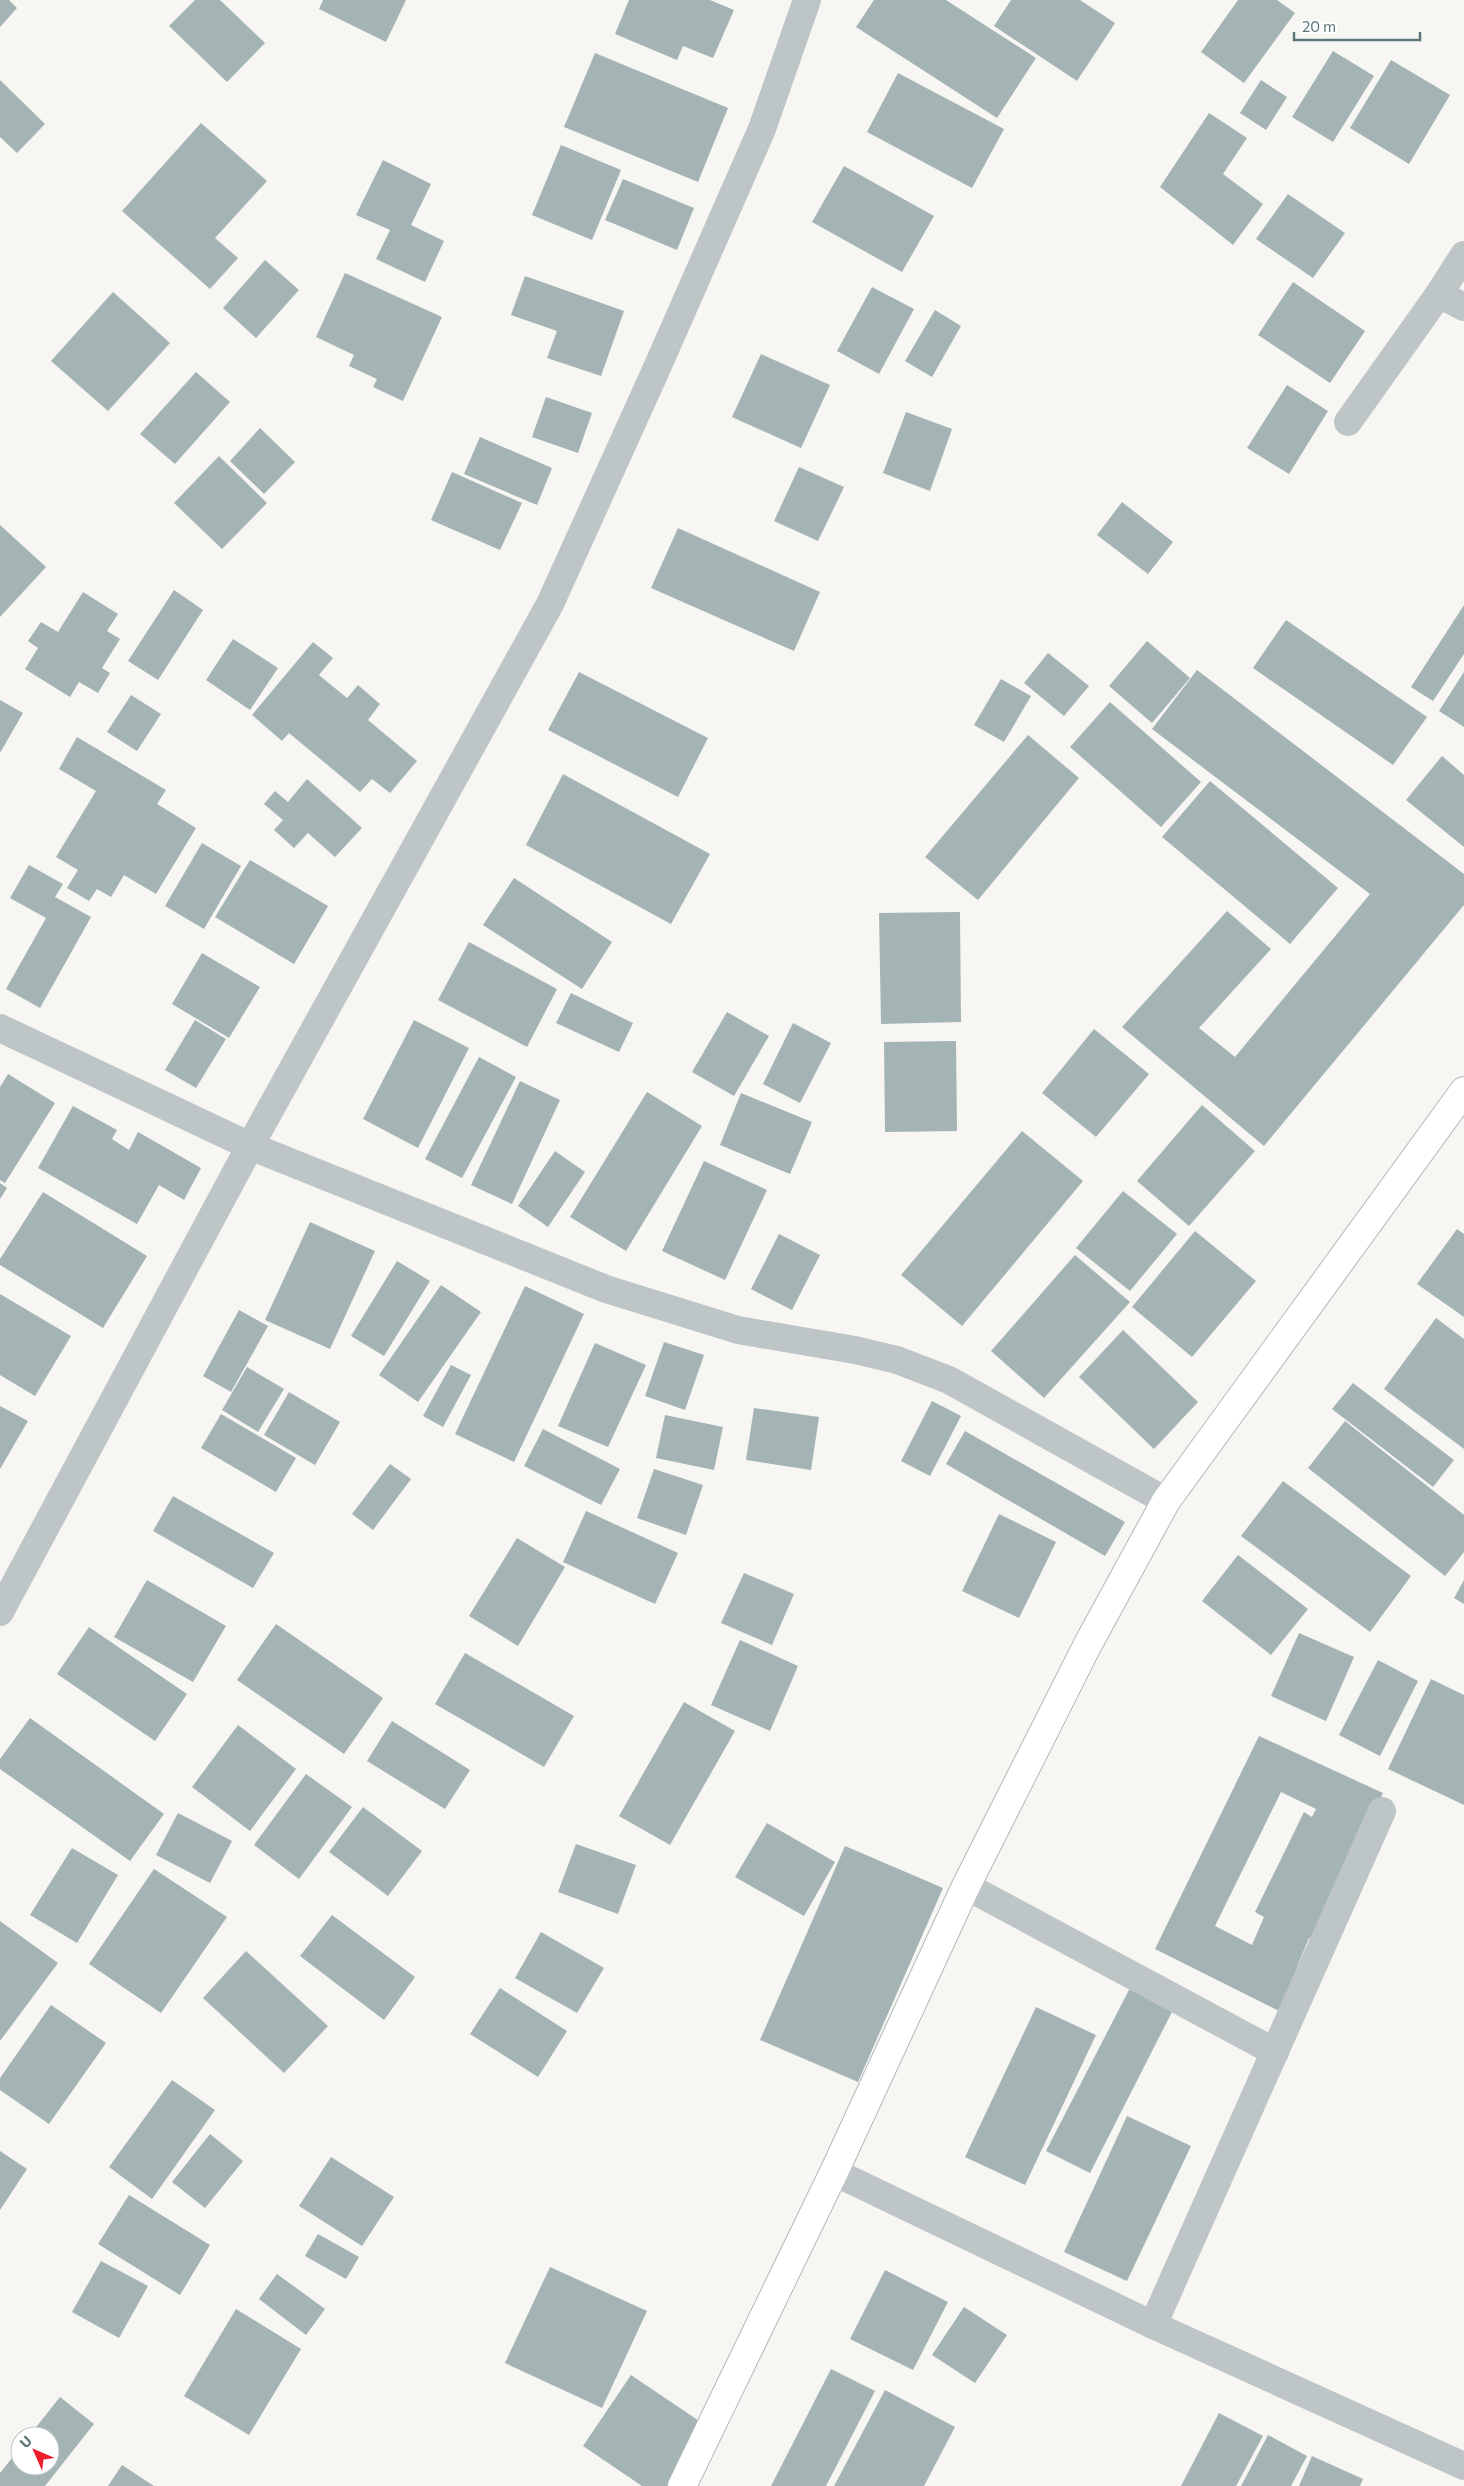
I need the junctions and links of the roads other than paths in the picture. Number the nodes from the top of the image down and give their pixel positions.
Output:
1 (808, 0) edge
2 (1464, 255) edge
3 (1439, 294) junction
4 (1464, 307) edge
5 (1348, 422) dead end
6 (0, 1028) edge
7 (1464, 1091) edge
8 (250, 1146) junction
9 (1166, 1501) junction
10 (0, 1612) edge
11 (1382, 1811) dead end
12 (966, 1886) junction
13 (1275, 2052) junction
14 (834, 2172) junction
15 (1153, 2325) junction
16 (1464, 2466) edge
17 (682, 2486) edge

1 - 8 street
2 - 3 street
3 - 4 street
3 - 5 street
6 - 8 street
7 - 9 street
8 - 9 street
8 - 10 street
9 - 12 street
11 - 13 street
12 - 13 street
12 - 14 street
13 - 15 street
14 - 15 street
14 - 17 street
15 - 16 street

